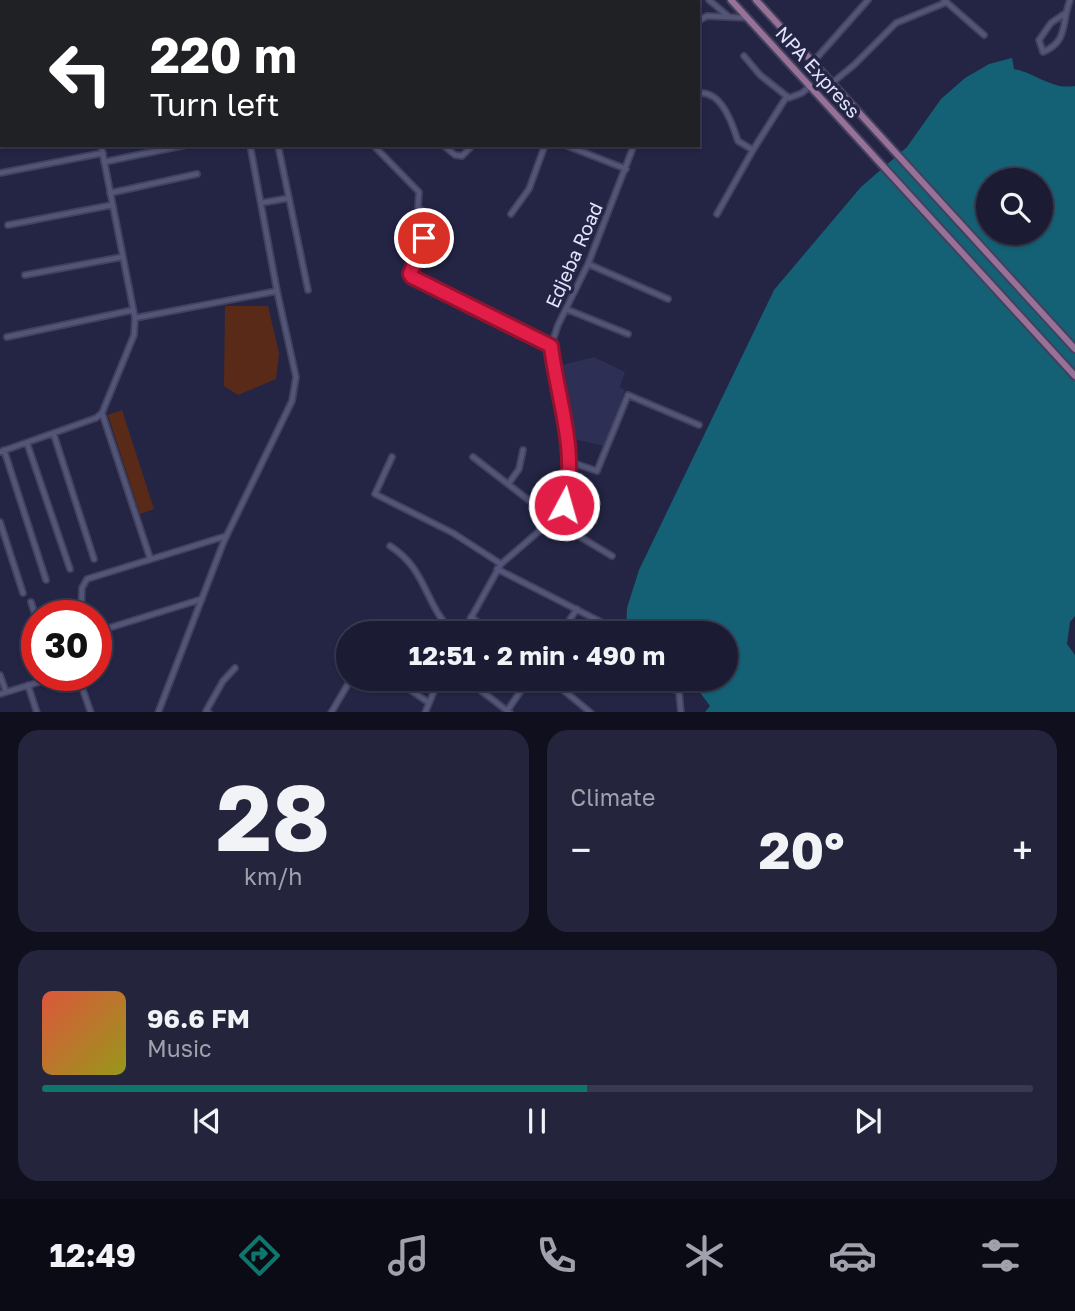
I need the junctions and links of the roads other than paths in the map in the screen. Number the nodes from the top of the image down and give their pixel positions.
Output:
1 (709, 0) edge
2 (732, 0) edge
3 (756, 0) edge
4 (868, 0) edge
5 (1070, 0) edge
6 (945, 1) edge
7 (1065, 14) junction
8 (729, 16) junction
9 (748, 18) junction
10 (700, 20) edge
11 (984, 35) dead end
12 (744, 56) dead end
13 (813, 62) junction
14 (832, 83) junction
15 (810, 86) junction
16 (700, 93) edge
17 (787, 96) junction
18 (102, 147) edge
19 (176, 147) edge
20 (250, 147) edge
21 (278, 147) edge
22 (375, 147) edge
23 (445, 147) edge
24 (471, 147) edge
25 (544, 147) edge
26 (570, 147) edge
27 (633, 147) edge
28 (753, 150) junction
29 (103, 153) junction
30 (104, 162) junction
31 (626, 169) junction
32 (0, 173) edge
33 (197, 174) dead end
34 (110, 192) junction
35 (289, 198) junction
36 (261, 203) junction
37 (112, 205) junction
38 (510, 214) dead end
39 (717, 214) dead end
40 (8, 225) dead end
41 (122, 257) junction
42 (588, 264) junction
43 (25, 275) dead end
44 (308, 290) dead end
45 (277, 291) junction
46 (668, 299) dead end
47 (566, 309) junction
48 (133, 310) junction
49 (135, 318) junction
50 (628, 334) dead end
51 (8, 337) dead end
52 (551, 346) junction
53 (1075, 349) edge
54 (1075, 376) edge
55 (102, 413) junction
56 (699, 425) dead end
57 (54, 435) junction
58 (27, 443) junction
59 (523, 450) dead end
60 (2, 451) edge
61 (392, 457) dead end
62 (473, 457) dead end
63 (567, 461) junction
64 (509, 483) junction
65 (552, 520) junction
66 (0, 522) edge
67 (226, 536) junction
68 (390, 546) dead end
69 (612, 556) dead end
70 (150, 558) junction
71 (94, 559) dead end
72 (499, 567) junction
73 (70, 569) dead end
74 (46, 580) dead end
75 (23, 593) dead end
76 (203, 599) junction
77 (82, 600) edge
78 (577, 609) junction
79 (471, 617) junction
80 (442, 621) edge
81 (469, 621) edge
82 (476, 621) edge
83 (569, 621) edge
84 (599, 621) edge
85 (112, 627) edge
86 (235, 668) dead end
87 (0, 675) edge
88 (21, 687) edge
89 (30, 691) edge
90 (83, 691) edge
91 (344, 691) edge
92 (412, 691) edge
93 (434, 691) edge
94 (482, 691) edge
95 (522, 691) edge
96 (565, 691) edge
97 (677, 691) edge
98 (3, 693) edge
99 (429, 703) junction
100 (37, 712) edge
101 (91, 712) edge
102 (158, 712) edge
103 (209, 712) edge
104 (331, 712) edge
105 (425, 712) edge
106 (509, 712) edge
107 (591, 712) edge
108 (681, 712) edge

1 - 8 street
2 - 9 main road, NPA Express
3 - 13 main road, NPA Express
4 - 13 street
5 - 7 street
6 - 11 street
6 - 14 street
7 - 7 street
8 - 9 street
8 - 10 street
9 - 15 main road, NPA Express
12 - 17 street
13 - 14 main road, NPA Express
14 - 53 main road, NPA Express
15 - 17 street
15 - 54 main road, NPA Express
16 - 28 street
17 - 28 street
18 - 29 street
19 - 30 street
20 - 36 street
21 - 35 street
22 - 52 street
23 - 24 street
25 - 38 street
26 - 31 street
27 - 31 street, Edjeba Road
28 - 39 street
29 - 30 street
29 - 32 street
30 - 34 street
31 - 42 street, Edjeba Road
33 - 34 street
34 - 37 street
35 - 36 street
35 - 44 street
36 - 45 street
37 - 40 street
37 - 41 street
41 - 43 street
41 - 48 street
42 - 46 street
42 - 47 street, Edjeba Road
45 - 49 street
45 - 67 street
47 - 50 street
47 - 52 street, Edjeba Road
48 - 49 street
48 - 51 street
49 - 55 street
52 - 63 street
55 - 57 street
55 - 70 street
56 - 63 street
57 - 58 street
57 - 71 street
58 - 60 street
58 - 73 street
59 - 64 street
60 - 74 street
61 - 72 street
62 - 64 street
63 - 65 street
64 - 65 street
65 - 69 street
65 - 72 street
66 - 75 street
67 - 70 street
67 - 76 street
68 - 80 street
70 - 77 street
72 - 78 street
72 - 79 street
76 - 85 street
76 - 102 street
78 - 83 street
78 - 84 street
79 - 81 street
79 - 82 street
86 - 103 street
87 - 98 street
88 - 98 street
89 - 100 street
90 - 101 street
91 - 104 street
92 - 99 street
93 - 99 street
94 - 106 street
95 - 106 street
96 - 107 street
97 - 108 street
99 - 105 street

